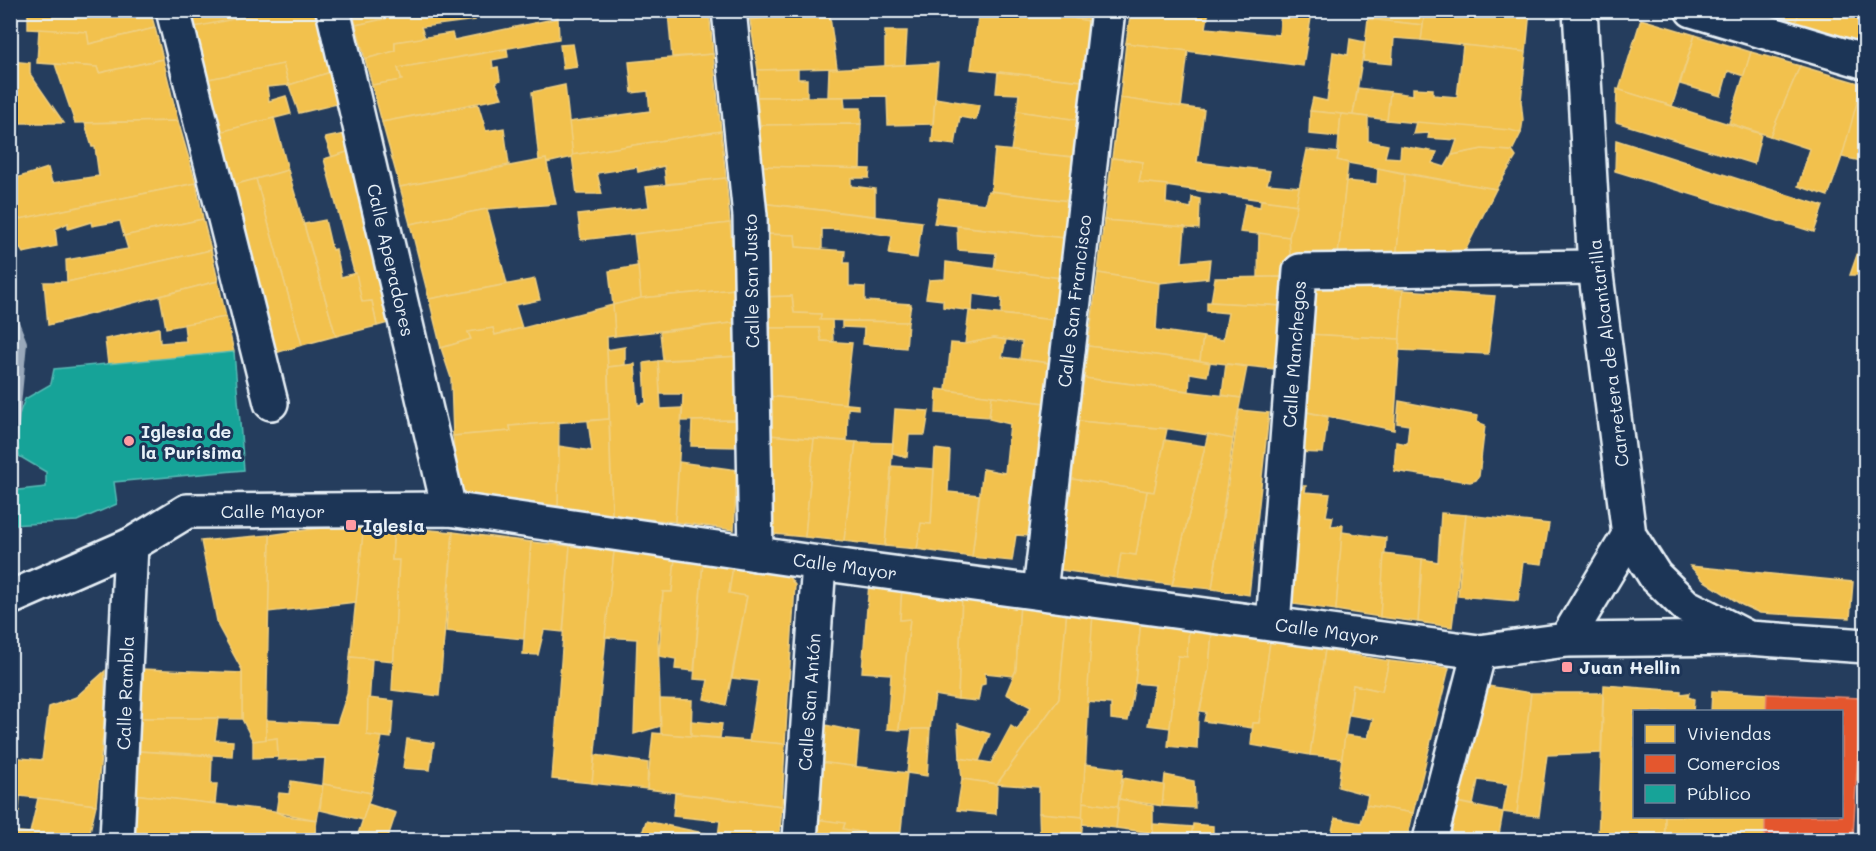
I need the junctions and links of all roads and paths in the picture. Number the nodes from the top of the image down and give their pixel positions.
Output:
1 (173, 10) edge
2 (333, 10) edge
3 (729, 10) edge
4 (1108, 10) edge
5 (1580, 10) edge
6 (1692, 10) edge
7 (1866, 62) edge
8 (1595, 267) junction
9 (271, 403) dead end
10 (449, 509) junction
11 (1629, 535) junction
12 (131, 545) junction
13 (756, 554) junction
14 (819, 563) junction
15 (1040, 591) junction
16 (10, 598) edge
17 (1273, 624) junction
18 (1748, 638) junction
19 (1566, 640) junction
20 (1866, 646) edge
21 (1479, 652) junction
22 (117, 840) edge
23 (800, 840) edge
24 (1430, 840) edge

1 - 9 street
2 - 10 street, Calle Aperadores
3 - 13 street, Calle San Justo
4 - 15 street, Calle San Francisco
5 - 8 street, Carretera de Alcantarilla
6 - 7 street
8 - 11 street, Carretera de Alcantarilla
8 - 17 street, Calle Manchegos
10 - 12 street, Calle Mayor
10 - 13 street, Calle Mayor
11 - 18 street, Carretera de Alcantarilla
11 - 19 street
12 - 16 street, Calle Mayor
12 - 22 street, Calle Rambla
13 - 14 street, Calle Mayor
14 - 15 street, Calle Mayor
14 - 23 street, Calle San Antón
15 - 17 street, Calle Mayor
17 - 21 street, Calle Mayor
18 - 19 street, Calle Mayor
18 - 20 street, Calle Mayor
19 - 21 street, Calle Mayor
21 - 24 street

